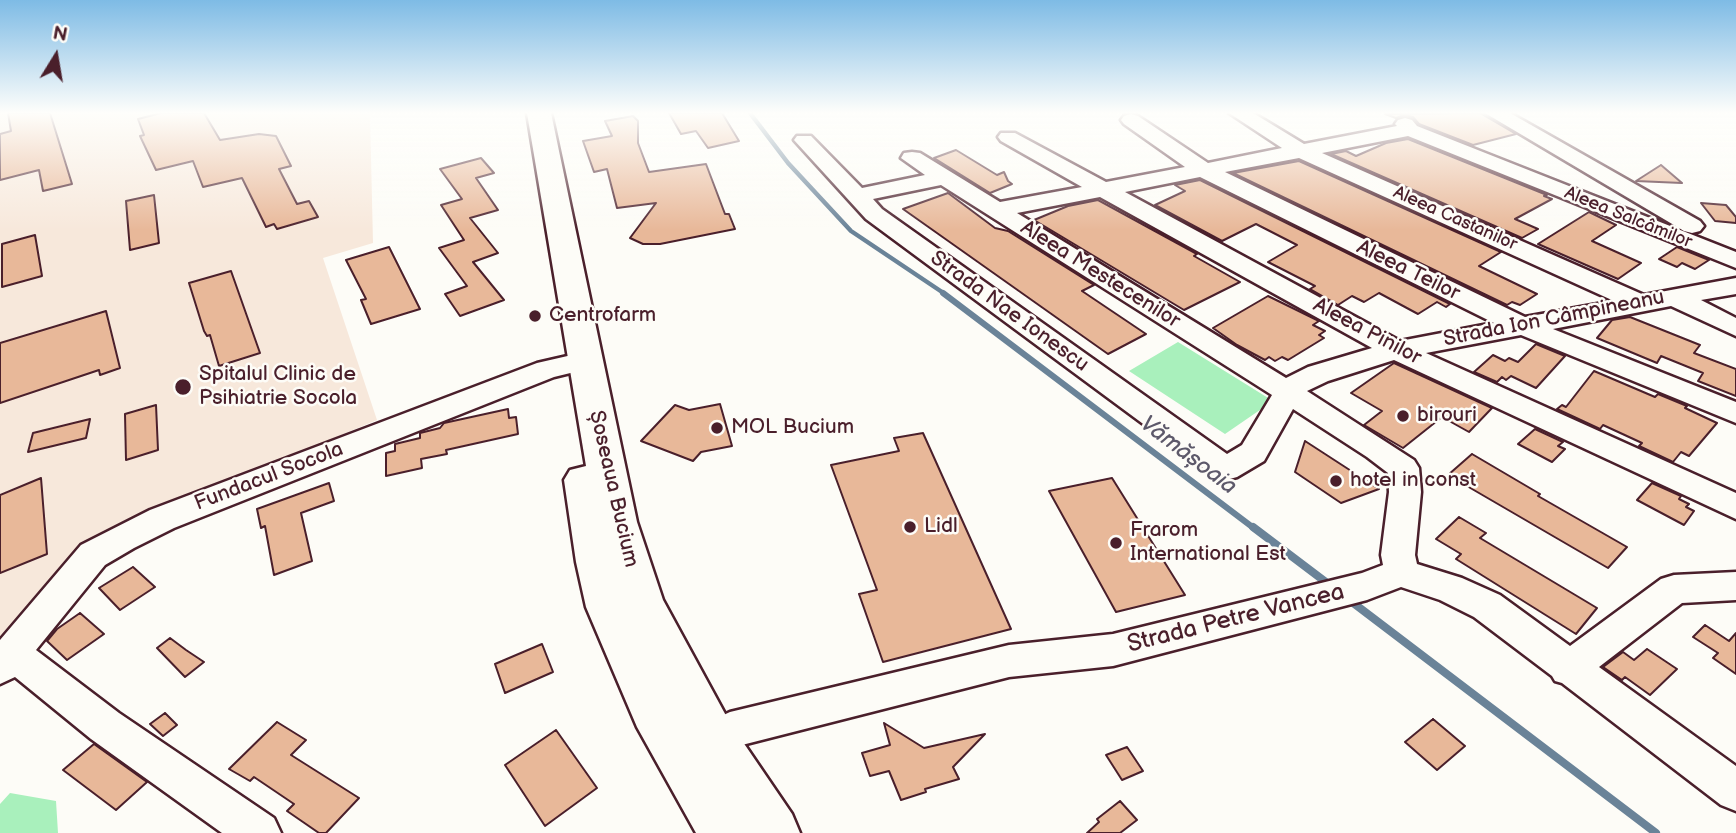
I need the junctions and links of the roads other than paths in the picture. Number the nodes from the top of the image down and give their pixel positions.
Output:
1 (532, 152) edge
2 (544, 152) edge
3 (814, 152) edge
4 (1035, 152) edge
5 (1177, 152) edge
6 (1296, 152) edge
7 (1303, 152) edge
8 (1469, 152) edge
9 (1559, 152) edge
10 (912, 158) dead end
11 (1202, 169) junction
12 (945, 178) junction
13 (1101, 188) junction
14 (857, 196) junction
15 (996, 210) junction
16 (1736, 251) edge
17 (1736, 261) edge
18 (1736, 286) edge
19 (1671, 296) junction
20 (1637, 302) junction
21 (1523, 324) junction
22 (1736, 328) edge
23 (1396, 350) junction
24 (576, 363) junction
25 (1288, 392) junction
26 (1736, 413) edge
27 (1736, 507) edge
28 (1402, 572) junction
29 (1736, 586) edge
30 (3, 663) edge
31 (1568, 669) junction
32 (696, 748) junction
33 (1736, 791) edge
34 (258, 833) edge
35 (726, 833) edge
36 (773, 833) edge

1 - 24 main road, Șoseaua Bucium
2 - 24 main road, Șoseaua Bucium
3 - 14 street, Strada Nae Ionescu
4 - 13 street, Aleea Pinilor
5 - 11 street, Aleea Teilor
6 - 11 street
7 - 20 street, Aleea Castanilor
8 - 17 street, Aleea Salcâmilor
9 - 16 street
10 - 12 street, Aleea Mestecenilor
11 - 13 street
11 - 21 street, Aleea Teilor
12 - 14 street
12 - 15 street, Aleea Mestecenilor
13 - 15 street
13 - 23 street, Aleea Pinilor
14 - 25 street, Strada Nae Ionescu
15 - 25 street, Aleea Mestecenilor
18 - 19 street, Strada Ion Câmpineanu
19 - 20 street, Strada Ion Câmpineanu
19 - 22 street
20 - 21 street, Strada Ion Câmpineanu
21 - 23 street, Strada Ion Câmpineanu
21 - 26 street, Aleea Teilor
23 - 25 street, Strada Ion Câmpineanu
23 - 27 street, Aleea Pinilor
24 - 30 street, Fundacul Socola
24 - 32 main road, Șoseaua Bucium
25 - 28 street
28 - 31 street
28 - 32 street, Strada Petre Vancea
29 - 31 street
30 - 34 street
31 - 33 street
32 - 35 main road, Șoseaua Bucium
32 - 36 main road, Șoseaua Bucium

